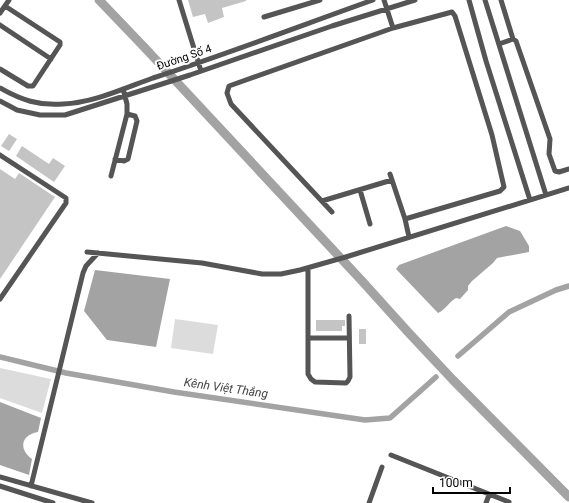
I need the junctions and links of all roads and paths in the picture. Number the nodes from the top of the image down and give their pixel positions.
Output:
1 (9, 0) edge
2 (179, 0) edge
3 (320, 0) edge
4 (373, 0) edge
5 (384, 0) edge
6 (413, 0) edge
7 (469, 0) edge
8 (485, 0) edge
9 (501, 0) edge
10 (5, 6) junction
11 (386, 9) junction
12 (0, 13) edge
13 (264, 17) dead end
14 (0, 25) edge
15 (393, 28) junction
16 (513, 39) junction
17 (500, 44) junction
18 (51, 60) junction
19 (199, 63) junction
20 (0, 69) edge
21 (201, 71) junction
22 (0, 88) edge
23 (123, 89) junction
24 (125, 96) junction
25 (0, 101) edge
26 (127, 114) junction
27 (0, 155) edge
28 (115, 159) junction
29 (569, 169) edge
30 (111, 176) dead end
31 (569, 188) edge
32 (360, 190) junction
33 (546, 195) junction
34 (530, 200) junction
35 (322, 201) junction
36 (332, 212) dead end
37 (405, 219) junction
38 (370, 224) dead end
39 (409, 237) junction
40 (87, 252) dead end
41 (98, 253) junction
42 (308, 268) junction
43 (0, 299) edge
44 (349, 316) dead end
45 (308, 338) junction
46 (349, 338) junction
47 (391, 455) dead end
48 (382, 467) dead end
49 (0, 477) edge
50 (0, 486) edge
51 (31, 486) junction
52 (489, 495) junction
53 (509, 502) edge
54 (53, 503) edge
55 (92, 503) edge
56 (369, 503) edge
57 (486, 503) edge

1 - 10 street
2 - 19 street
3 - 13 street
4 - 19 street, Đường Số 4
5 - 11 street
6 - 11 street
7 - 34 street
8 - 17 street
9 - 16 street
10 - 12 street
10 - 18 street
11 - 15 street
11 - 21 street
14 - 18 street
15 - 35 street
15 - 37 street
16 - 17 street
16 - 29 street
17 - 33 street
18 - 20 street
19 - 21 street
19 - 23 street, Đường Số 4
21 - 24 street
22 - 23 street, Đường Số 4
23 - 24 street
24 - 25 street
24 - 26 street
26 - 28 street
26 - 28 street
27 - 43 street
28 - 30 street
31 - 33 street
32 - 35 street
32 - 37 street
32 - 38 street
33 - 34 street
34 - 39 street
35 - 36 street
37 - 39 street
39 - 42 street
40 - 41 street
41 - 42 street
41 - 51 street
42 - 45 street
44 - 46 street
45 - 46 street
45 - 46 street
47 - 52 street
48 - 56 street
49 - 51 street
50 - 54 street
51 - 55 street
52 - 53 street
52 - 57 street

